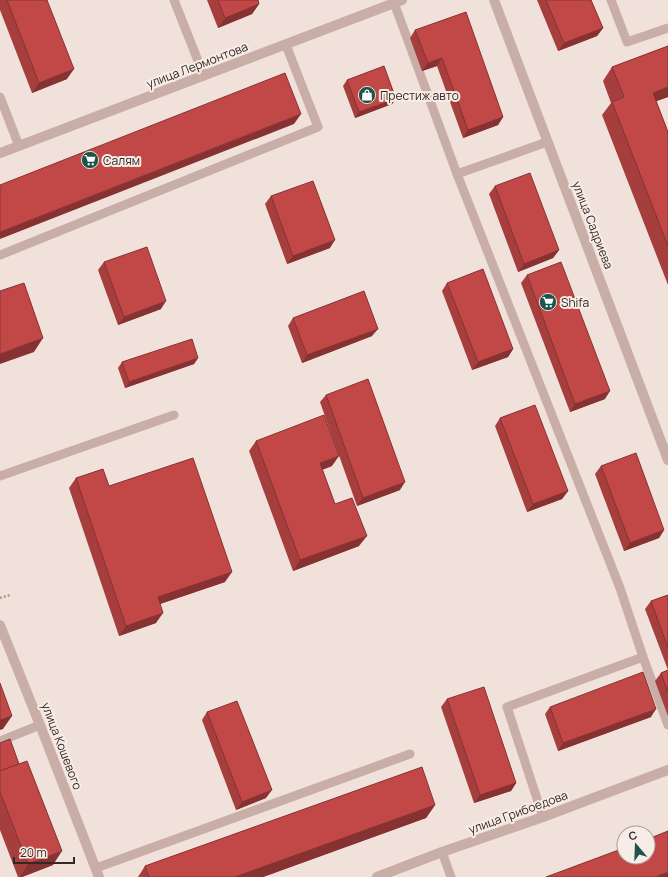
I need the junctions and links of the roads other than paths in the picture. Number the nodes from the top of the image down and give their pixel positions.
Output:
1 (174, 0) edge
2 (494, 0) edge
3 (611, 0) edge
4 (396, 1) edge
5 (668, 28) edge
6 (286, 45) junction
7 (204, 76) junction
8 (0, 97) edge
9 (547, 142) junction
10 (19, 146) junction
11 (0, 153) edge
12 (457, 174) junction
13 (0, 255) edge
14 (174, 415) dead end
15 (668, 460) edge
16 (0, 476) edge
17 (0, 626) edge
18 (643, 657) junction
19 (40, 725) junction
20 (668, 725) edge
21 (0, 741) edge
22 (410, 754) dead end
23 (668, 770) edge
24 (543, 817) junction
25 (442, 852) junction
26 (97, 873) edge
27 (377, 877) edge
28 (451, 877) edge

1 - 7 lane
2 - 9 street, улица Садриева
3 - 5 lane
4 - 6 street, улица Лермонтова
4 - 12 lane
6 - 7 street, улица Лермонтова
6 - 13 lane
7 - 10 street, улица Лермонтова
8 - 10 lane
9 - 12 lane
9 - 15 street, улица Садриева
10 - 11 street, улица Лермонтова
12 - 18 lane
14 - 16 lane
17 - 19 street, улица Кошевого
18 - 20 lane
18 - 24 lane
19 - 21 lane
19 - 26 street, улица Кошевого
22 - 26 lane
23 - 24 street, улица Грибоедова
24 - 25 street, улица Грибоедова
25 - 27 street, улица Грибоедова
25 - 28 lane

